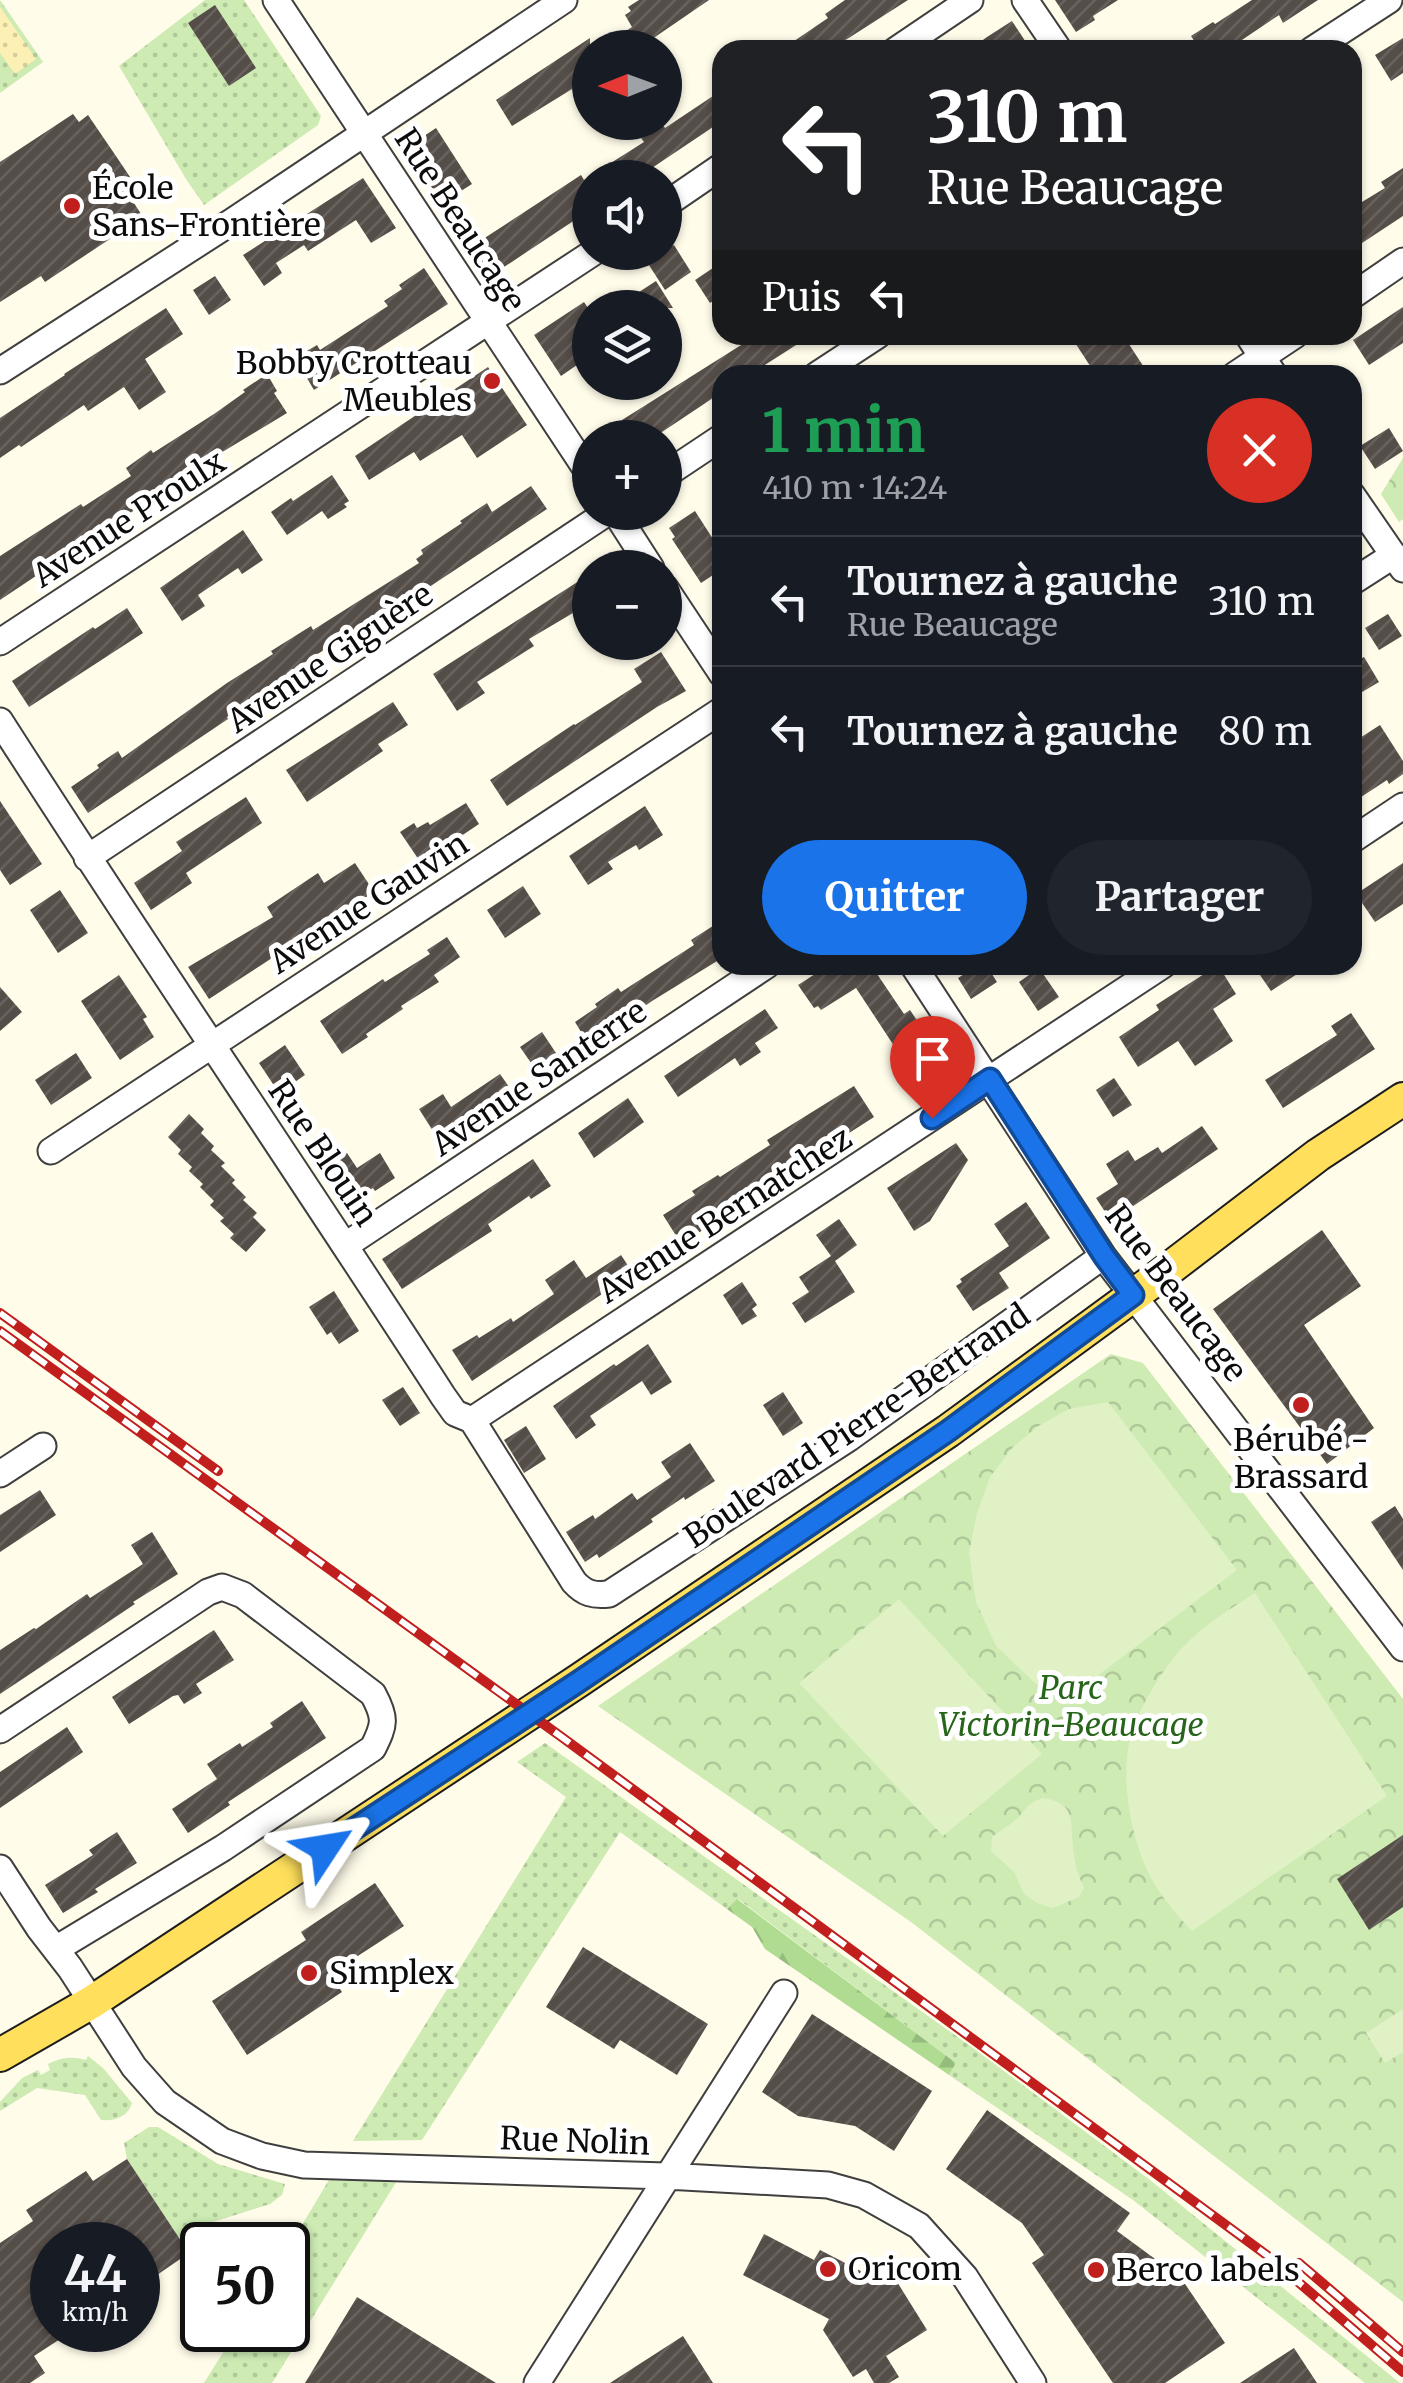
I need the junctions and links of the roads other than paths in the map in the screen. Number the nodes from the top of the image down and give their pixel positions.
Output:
1 (276, 0) edge
2 (564, 0) edge
3 (970, 0) edge
4 (1026, 0) edge
5 (1389, 0) edge
6 (911, 40) edge
7 (1052, 40) edge
8 (1327, 40) edge
9 (364, 132) junction
10 (712, 173) edge
11 (682, 193) edge
12 (1403, 261) edge
13 (572, 267) edge
14 (1362, 289) edge
15 (489, 322) junction
16 (863, 345) edge
17 (1286, 345) edge
18 (832, 365) edge
19 (1269, 365) edge
20 (0, 371) edge
21 (712, 444) edge
22 (572, 448) edge
23 (682, 464) edge
24 (1362, 510) edge
25 (585, 530) edge
26 (1398, 562) edge
27 (1362, 578) edge
28 (682, 614) edge
29 (0, 642) edge
30 (712, 659) edge
31 (712, 717) edge
32 (0, 720) edge
33 (1403, 806) edge
34 (1362, 833) edge
35 (87, 858) junction
36 (752, 975) edge
37 (920, 975) edge
38 (1148, 975) edge
39 (212, 1045) junction
40 (990, 1079) junction
41 (1403, 1098) edge
42 (50, 1152) dead end
43 (346, 1245) junction
44 (1104, 1256) junction
45 (1133, 1295) junction
46 (472, 1420) junction
47 (43, 1446) dead end
48 (0, 1474) edge
49 (609, 1594) joint
50 (1403, 1648) edge
51 (0, 1730) edge
52 (0, 1868) edge
53 (56, 1949) junction
54 (784, 1993) dead end
55 (92, 2002) junction
56 (0, 2055) edge
57 (666, 2176) junction
58 (537, 2383) edge
59 (1033, 2383) edge

1 - 9 street, Rue Beaucage
2 - 9 street
3 - 6 street
4 - 7 street
5 - 8 street
9 - 15 street, Rue Beaucage
9 - 20 street
10 - 11 street
12 - 14 street
13 - 15 street, Avenue Proulx
15 - 22 street, Rue Beaucage
15 - 29 street, Avenue Proulx
16 - 18 street
17 - 19 street
21 - 23 street
24 - 26 street
25 - 35 street, Avenue Giguère
26 - 27 street
28 - 30 street
31 - 39 street, Avenue Gauvin
32 - 35 street, Rue Blouin
33 - 34 street
35 - 39 street, Rue Blouin
36 - 43 street, Avenue Santerre
37 - 40 street, Rue Beaucage
38 - 40 street, Avenue Bernatchez
39 - 42 street, Avenue Gauvin
39 - 43 street, Rue Blouin
40 - 44 street, Rue Beaucage
40 - 46 street, Avenue Bernatchez
41 - 45 main road, Boulevard Pierre-Bertrand
43 - 46 street, Rue Blouin
44 - 45 street, Rue Beaucage
44 - 49 street, Boulevard Pierre-Bertrand
45 - 50 street, Rue Beaucage
45 - 55 main road, Boulevard Pierre-Bertrand
46 - 49 street, Rue Blouin
47 - 48 street
51 - 53 street
52 - 53 street, Rue Nolin
53 - 55 street, Rue Nolin
54 - 57 street
55 - 56 main road, Boulevard Pierre-Bertrand
55 - 57 street, Rue Nolin
57 - 58 street
57 - 59 street, Rue Nolin

